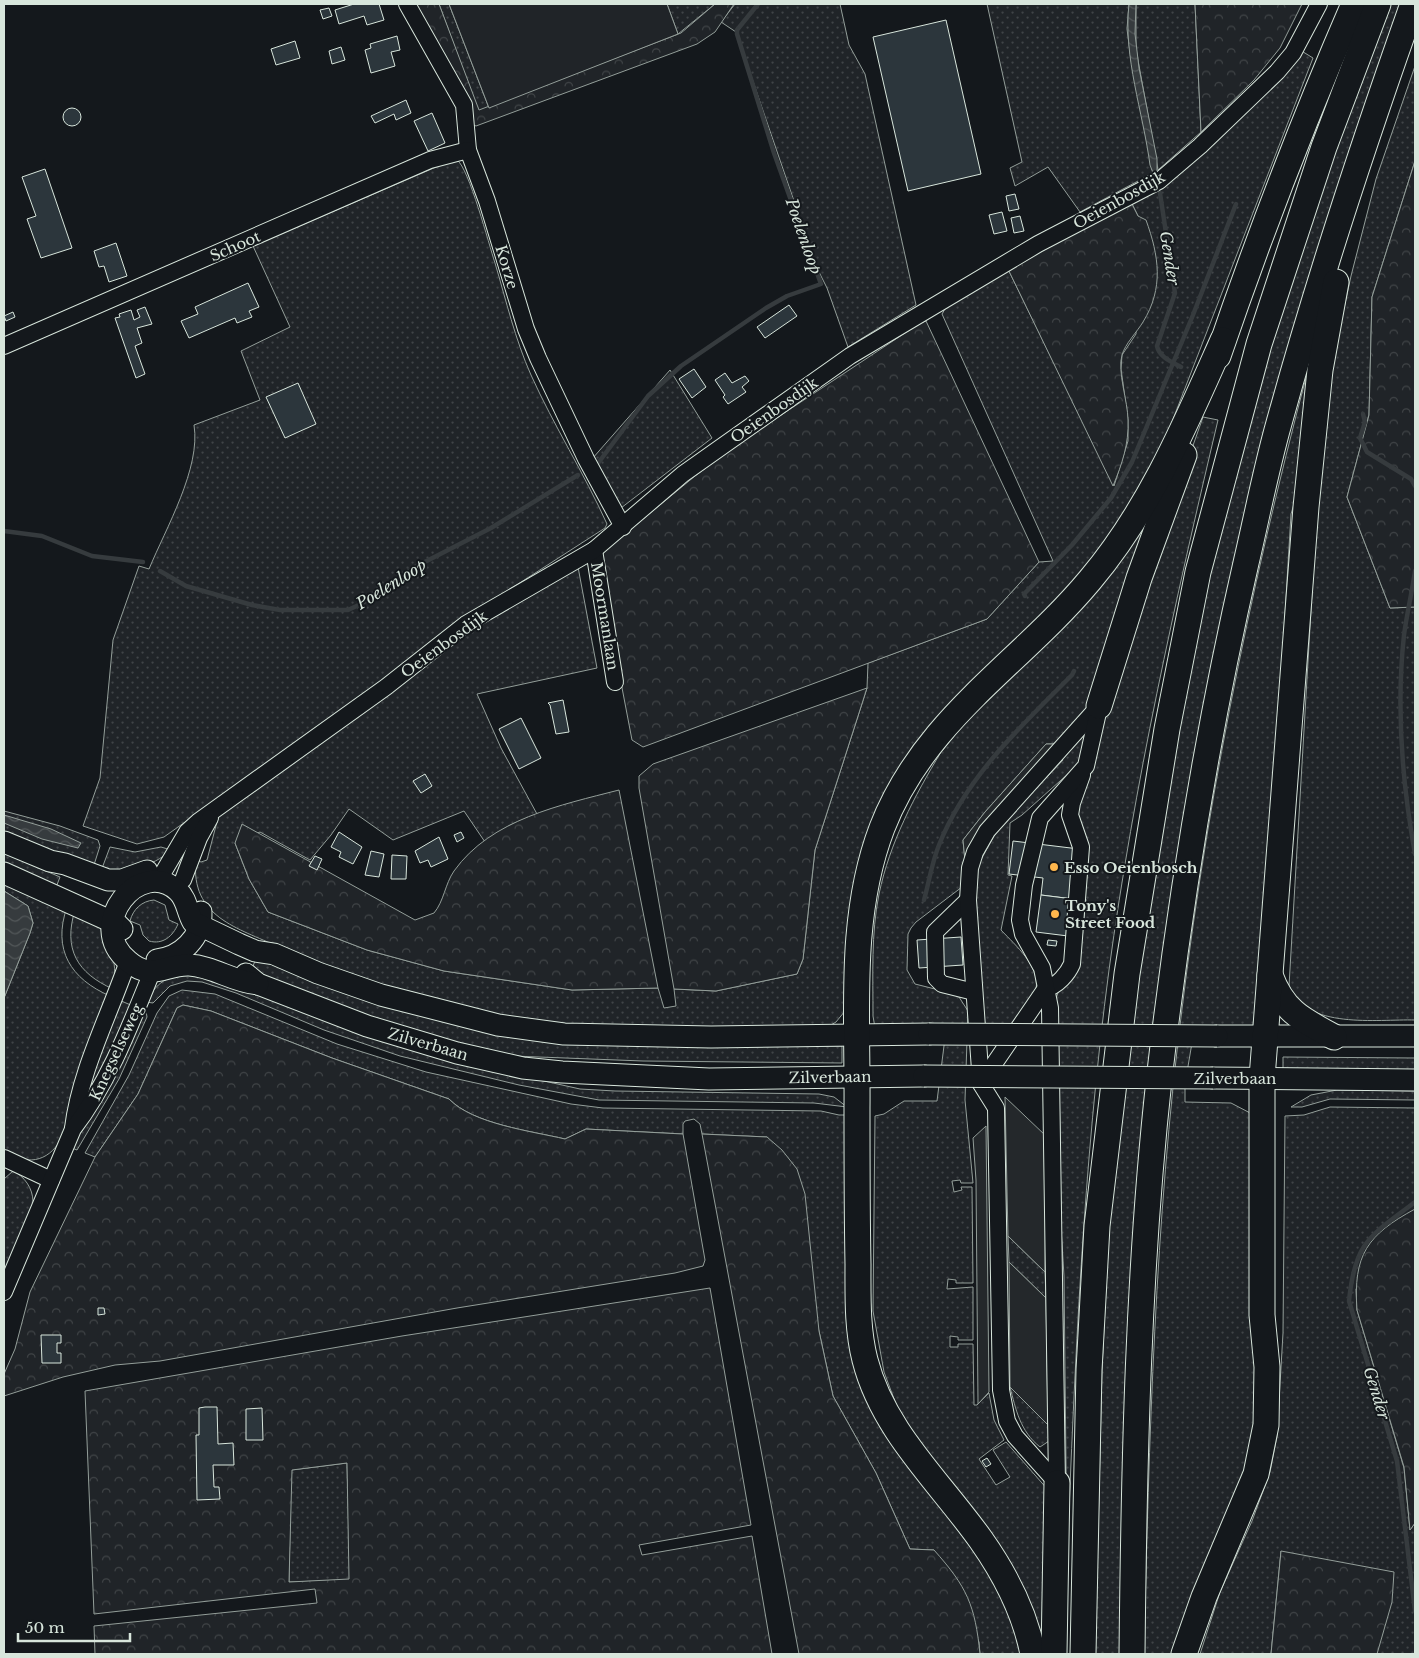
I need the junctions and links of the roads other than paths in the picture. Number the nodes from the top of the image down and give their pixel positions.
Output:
1 (407, 4) edge
2 (1319, 4) edge
3 (1354, 4) edge
4 (1378, 4) edge
5 (1413, 4) edge
6 (1369, 128) junction
7 (468, 150) junction
8 (1223, 340) junction
9 (4, 346) edge
10 (622, 527) junction
11 (594, 550) junction
12 (615, 682) dead end
13 (1099, 706) junction
14 (1086, 766) junction
15 (4, 842) edge
16 (4, 872) edge
17 (168, 878) junction
18 (123, 887) junction
19 (968, 900) junction
20 (200, 921) junction
21 (112, 922) junction
22 (181, 958) junction
23 (128, 962) junction
24 (155, 966) junction
25 (1270, 974) junction
26 (1046, 988) junction
27 (974, 992) junction
28 (856, 1036) junction
29 (1266, 1036) junction
30 (1415, 1036) edge
31 (1334, 1037) junction
32 (857, 1076) junction
33 (1262, 1078) junction
34 (1415, 1080) edge
35 (981, 1084) junction
36 (73, 1129) junction
37 (4, 1158) edge
38 (51, 1180) junction
39 (4, 1292) edge
40 (1057, 1483) junction
41 (1033, 1654) edge
42 (1054, 1654) edge
43 (1084, 1654) edge
44 (1132, 1654) edge
45 (1184, 1654) edge

1 - 7 street, Korze
2 - 10 street, Oeienbosdijk
3 - 8 highway
4 - 43 highway
5 - 6 highway
6 - 25 highway
6 - 44 highway
7 - 9 street, Schoot
7 - 10 street, Korze
8 - 13 highway
8 - 28 highway
10 - 11 street, Oeienbosdijk
11 - 12 street, Moormanlaan
11 - 17 street, Oeienbosdijk
13 - 14 street
13 - 19 street
14 - 26 street
14 - 26 street
15 - 18 main road
16 - 21 main road
17 - 18 main road
17 - 20 main road
18 - 21 main road
19 - 27 street
19 - 27 street
20 - 22 main road
20 - 28 main road
21 - 23 main road
21 - 24 main road
22 - 24 main road
22 - 32 main road, Zilverbaan
23 - 24 main road
23 - 36 street, Knegselseweg
24 - 36 street, Knegselseweg
25 - 29 highway
25 - 31 highway
26 - 35 street
26 - 40 street
27 - 35 street
28 - 29 main road, bridge
28 - 32 highway
29 - 31 main road
29 - 33 highway
30 - 31 main road
32 - 33 main road, Zilverbaan, bridge
32 - 41 highway
33 - 34 main road, Zilverbaan
33 - 45 highway
35 - 40 street
36 - 38 street, Knegselseweg
37 - 38 street
38 - 39 street, Knegselseweg
40 - 42 highway

